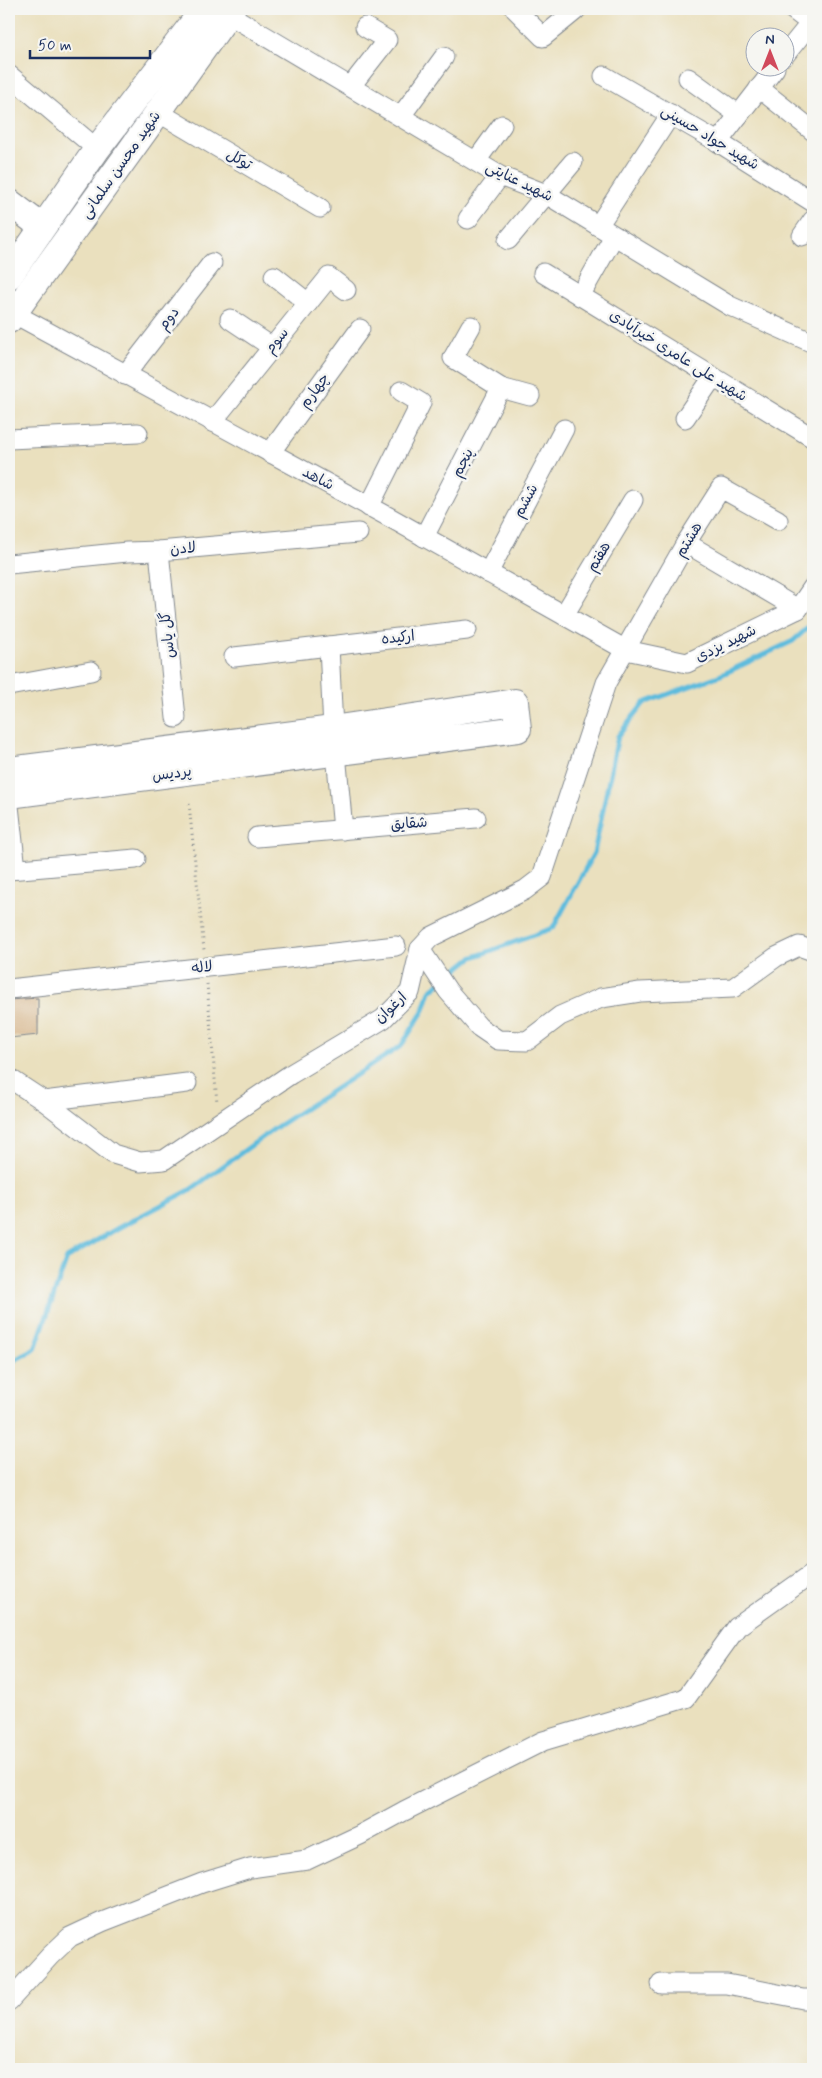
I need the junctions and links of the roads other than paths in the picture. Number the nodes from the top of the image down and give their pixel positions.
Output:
1 (515, 9) edge
2 (792, 9) edge
3 (576, 10) dead end
4 (221, 11) edge
5 (812, 23) edge
6 (365, 27) dead end
7 (794, 44) edge
8 (444, 57) dead end
9 (9, 75) edge
10 (604, 76) dead end
11 (688, 78) dead end
12 (768, 78) edge
13 (351, 86) junction
14 (759, 88) junction
15 (158, 112) junction
16 (671, 114) junction
17 (739, 114) junction
18 (400, 116) junction
19 (502, 125) dead end
20 (813, 131) edge
21 (718, 142) junction
22 (98, 149) junction
23 (476, 161) junction
24 (573, 162) dead end
25 (500, 176) junction
26 (546, 194) junction
27 (9, 202) edge
28 (813, 202) edge
29 (320, 208) dead end
30 (468, 219) dead end
31 (813, 220) edge
32 (598, 226) junction
33 (42, 227) junction
34 (614, 236) junction
35 (802, 236) dead end
36 (508, 240) dead end
37 (212, 263) dead end
38 (543, 272) dead end
39 (9, 276) edge
40 (274, 276) dead end
41 (346, 290) dead end
42 (580, 296) junction
43 (308, 303) junction
44 (10, 315) edge
45 (230, 319) dead end
46 (471, 326) dead end
47 (360, 329) dead end
48 (813, 343) edge
49 (272, 347) junction
50 (125, 375) junction
51 (713, 377) junction
52 (501, 388) junction
53 (401, 390) dead end
54 (530, 396) dead end
55 (685, 418) dead end
56 (212, 422) junction
57 (564, 429) dead end
58 (138, 434) dead end
59 (813, 438) edge
60 (9, 439) edge
61 (270, 453) junction
62 (633, 500) dead end
63 (369, 507) junction
64 (778, 520) dead end
65 (358, 533) dead end
66 (424, 537) junction
67 (686, 543) junction
68 (159, 551) junction
69 (9, 564) edge
70 (488, 573) junction
71 (813, 587) edge
72 (798, 609) junction
73 (564, 615) junction
74 (467, 630) dead end
75 (329, 646) junction
76 (626, 650) junction
77 (234, 657) dead end
78 (90, 671) dead end
79 (9, 686) edge
80 (176, 718) dead end
81 (334, 741) junction
82 (9, 770) edge
83 (9, 795) edge
84 (9, 806) edge
85 (476, 818) dead end
86 (343, 830) junction
87 (257, 837) dead end
88 (136, 859) dead end
89 (12, 870) edge
90 (396, 946) dead end
91 (420, 949) junction
92 (813, 950) edge
93 (9, 989) edge
94 (9, 1078) edge
95 (187, 1083) dead end
96 (44, 1101) junction
97 (813, 1572) edge
98 (661, 1984) dead end
99 (813, 1999) edge
100 (9, 2002) edge

1 - 3 street
2 - 5 street
4 - 13 street, شهید عنایتی
4 - 15 street, شهید محسن سلمانی
4 - 22 street, شهید محسن سلمانی
5 - 7 street
6 - 13 street
8 - 18 street
9 - 22 street
10 - 16 street, شهید جواد حسینی
11 - 17 street
12 - 14 street
13 - 18 street, شهید عنایتی
14 - 17 street
14 - 20 street
15 - 29 street, توکل
15 - 44 street, شهید محسن سلمانی
16 - 21 street, شهید جواد حسینی
16 - 32 street
17 - 21 street
18 - 23 street, شهید عنایتی
19 - 23 street
21 - 28 street, شهید جواد حسینی
22 - 33 street, شهید محسن سلمانی
23 - 25 street, شهید عنایتی
24 - 26 street
25 - 26 street, شهید عنایتی
25 - 30 street
26 - 32 street, شهید عنایتی
26 - 36 street
27 - 33 street
31 - 35 street
32 - 34 street, شهید عنایتی
33 - 39 street, شهید محسن سلمانی
34 - 42 street
34 - 48 street, شهید عنایتی
37 - 50 street, دوم
38 - 42 street, شهید علی عامری خیرآبادی
40 - 43 street
41 - 43 street, سوم
42 - 51 street, شهید علی عامری خیرآبادی
43 - 49 street, سوم
44 - 50 street, شاهد
45 - 49 street
46 - 52 street
47 - 61 street, چهارم
49 - 56 street, سوم
50 - 56 street, شاهد
51 - 55 street
51 - 59 street, شهید علی عامری خیرآبادی
52 - 54 street
52 - 66 street, پنجم
53 - 63 street
56 - 61 street, شاهد
57 - 70 street, ششم
58 - 60 street
61 - 63 street, شاهد
62 - 73 street, هفتم
63 - 66 street, شاهد
64 - 67 street, هشتم
65 - 68 street, لادن
66 - 70 street, شاهد
67 - 72 street
67 - 76 street, هشتم
68 - 69 street, لادن
68 - 80 street, گل یاس
70 - 73 street, شاهد
71 - 72 street, شهید یزدی
72 - 76 street, شهید یزدی
73 - 76 street, شاهد
74 - 75 street, ارکیده
75 - 77 street, ارکیده
75 - 81 street
76 - 91 street
78 - 79 street
81 - 81 street
81 - 82 street, پردیس
81 - 83 street, پردیس
81 - 86 street
84 - 89 street
85 - 86 street, شقایق
86 - 87 street, شقایق
88 - 89 street
90 - 93 street, لاله
91 - 92 street
91 - 96 street, ارغوان
94 - 96 street, ارغوان
95 - 96 street
97 - 100 street
98 - 99 street

